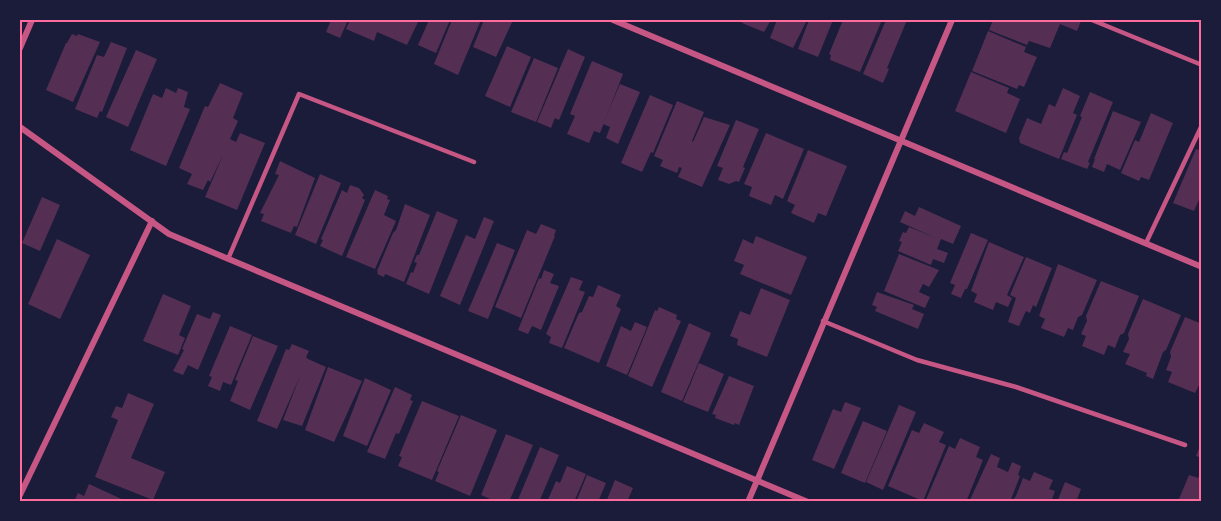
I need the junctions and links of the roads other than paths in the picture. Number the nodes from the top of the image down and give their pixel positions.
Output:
1 (32, 20) edge
2 (613, 20) edge
3 (952, 20) edge
4 (1092, 20) edge
5 (20, 48) edge
6 (1202, 65) edge
7 (1202, 125) edge
8 (20, 127) edge
9 (900, 140) junction
10 (474, 162) dead end
11 (152, 221) junction
12 (1146, 243) junction
13 (228, 259) junction
14 (1202, 267) edge
15 (823, 321) junction
16 (1185, 445) dead end
17 (758, 481) junction
18 (20, 495) edge
19 (748, 501) edge
20 (808, 501) edge

1 - 5 street
2 - 9 street
3 - 9 street
4 - 6 lane
7 - 12 lane
8 - 11 street
9 - 12 street
9 - 15 street
10 - 13 lane
11 - 13 street
11 - 18 street
12 - 14 street
13 - 17 street
15 - 16 lane
15 - 17 street
17 - 19 street
17 - 20 street

